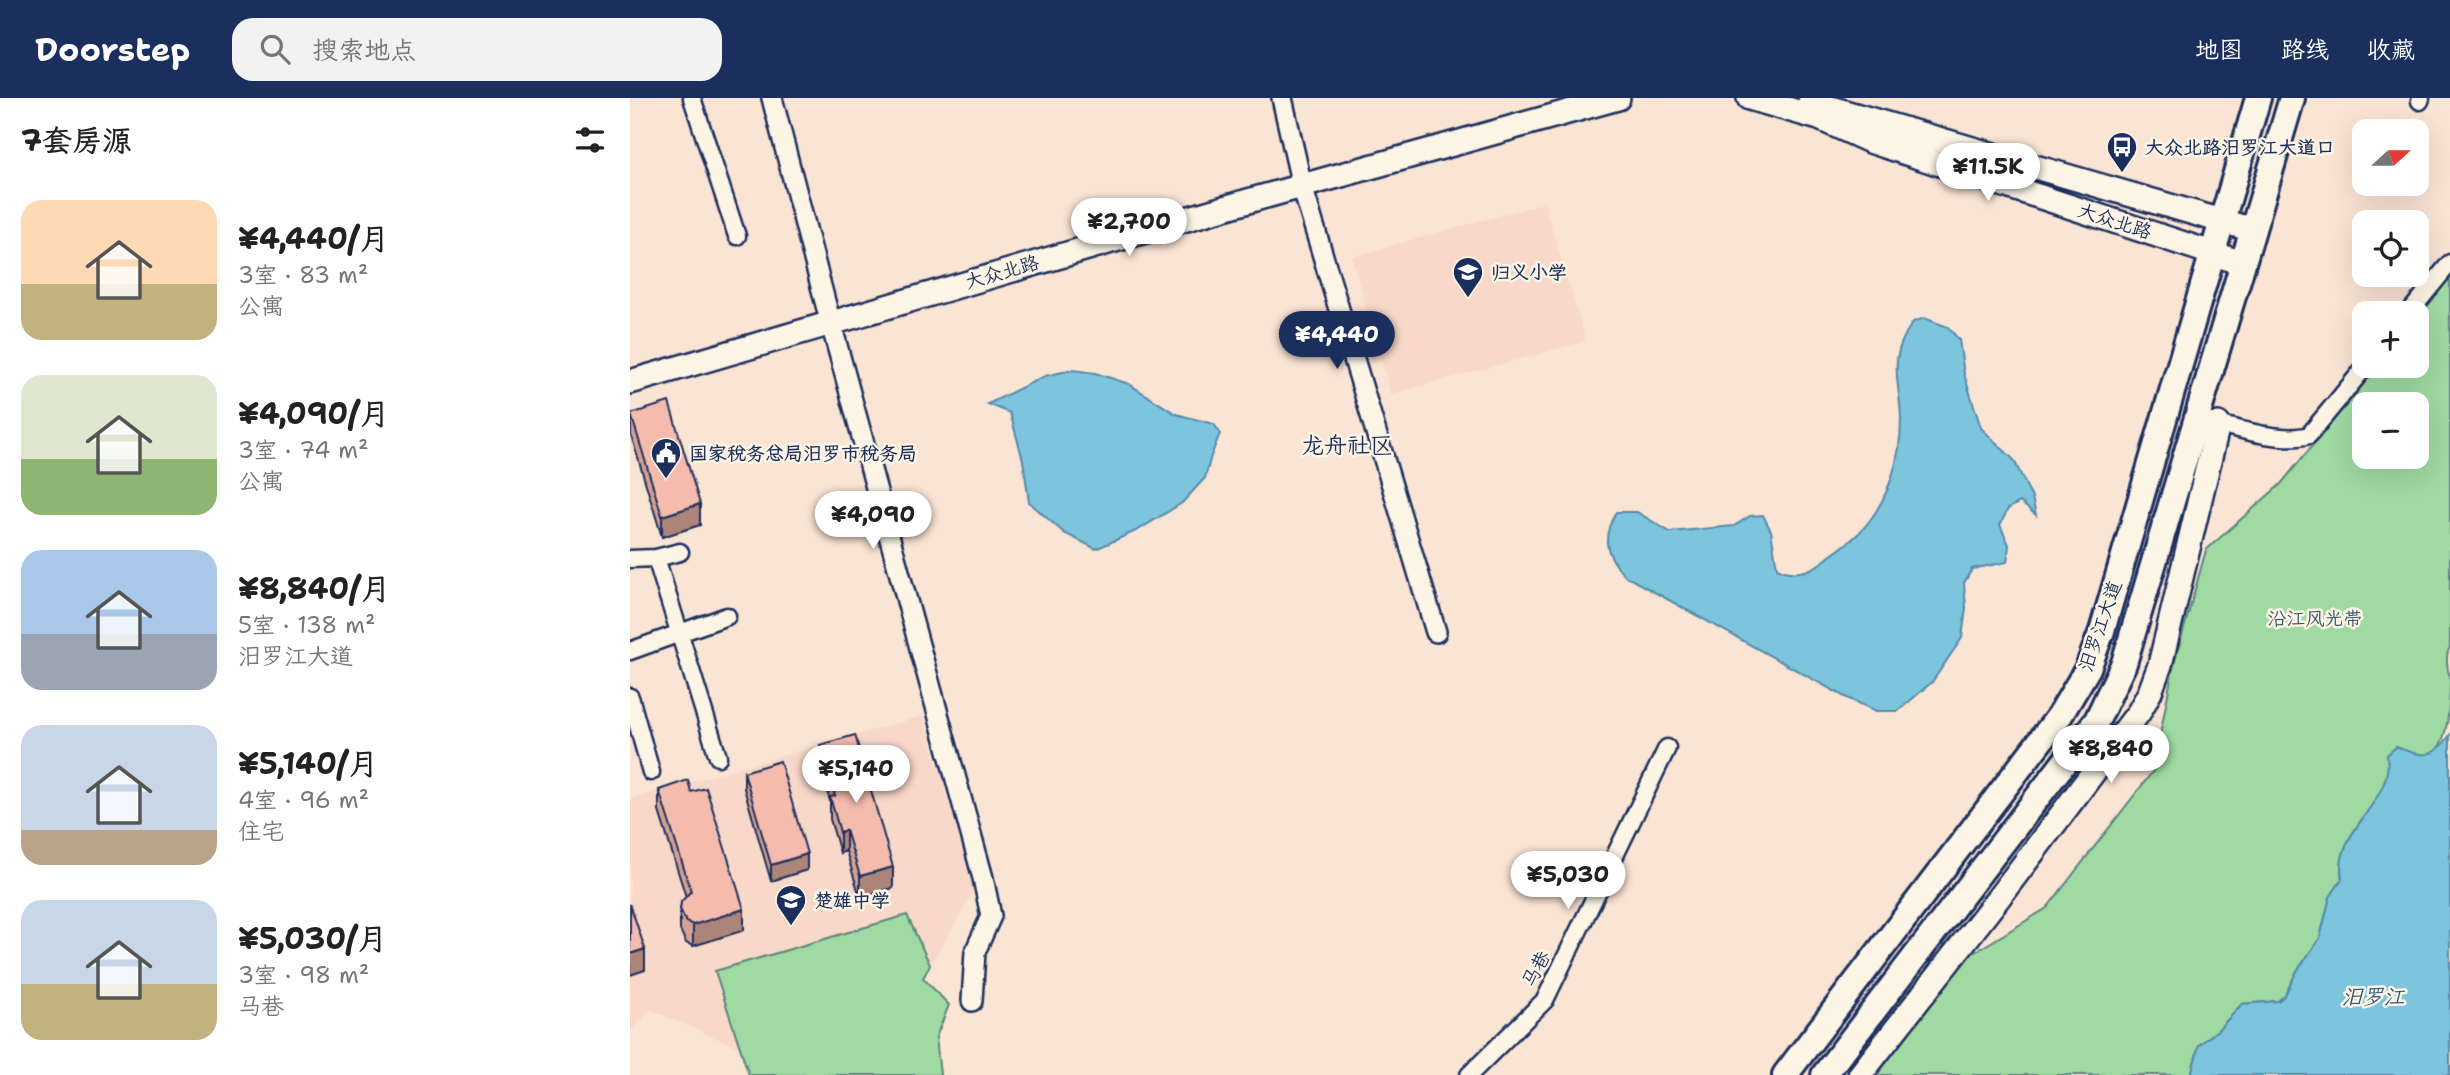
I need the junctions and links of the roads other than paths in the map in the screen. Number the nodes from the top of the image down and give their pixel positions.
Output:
1 (692, 98) edge
2 (772, 98) edge
3 (1282, 98) edge
4 (1560, 98) edge
5 (1618, 98) edge
6 (1749, 98) edge
7 (2258, 98) edge
8 (2292, 98) edge
9 (1785, 101) edge
10 (1300, 178) junction
11 (2222, 221) junction
12 (2253, 230) junction
13 (737, 236) dead end
14 (2213, 253) junction
15 (2242, 262) junction
16 (2450, 263) edge
17 (2419, 301) edge
18 (829, 316) junction
19 (630, 368) edge
20 (2356, 378) edge
21 (630, 382) edge
22 (2207, 422) junction
23 (680, 552) dead end
24 (656, 558) junction
25 (630, 559) edge
26 (727, 616) dead end
27 (1436, 632) dead end
28 (680, 633) junction
29 (630, 651) edge
30 (630, 696) edge
31 (1667, 748) dead end
32 (719, 757) dead end
33 (651, 772) dead end
34 (972, 1001) dead end
35 (1469, 1075) edge
36 (1785, 1075) edge
37 (1824, 1075) edge
38 (1860, 1075) edge

1 - 13 street
2 - 18 street
3 - 10 street
4 - 10 main road, 大众北路
5 - 10 main road, 大众北路
6 - 9 main road, 大众北路
7 - 11 main road, 汨罗江大道
8 - 12 main road, 汨罗江大道
9 - 11 main road, 大众北路
9 - 14 main road, 大众北路
10 - 18 main road, 大众北路
10 - 27 street
11 - 12 main road, 大众北路
11 - 14 main road, 汨罗江大道
12 - 15 main road, 汨罗江大道
14 - 15 main road, 大众北路
14 - 36 main road, 汨罗江大道
15 - 22 main road, 汨罗江大道
16 - 17 street
18 - 19 main road, 大众北路
18 - 21 main road, 大众北路
18 - 34 street
20 - 22 street
22 - 37 main road, 汨罗江大道
22 - 38 main road
23 - 24 street
24 - 25 street
24 - 28 street
26 - 28 street
28 - 29 street
28 - 32 street
30 - 33 street
31 - 35 street, 马巷

